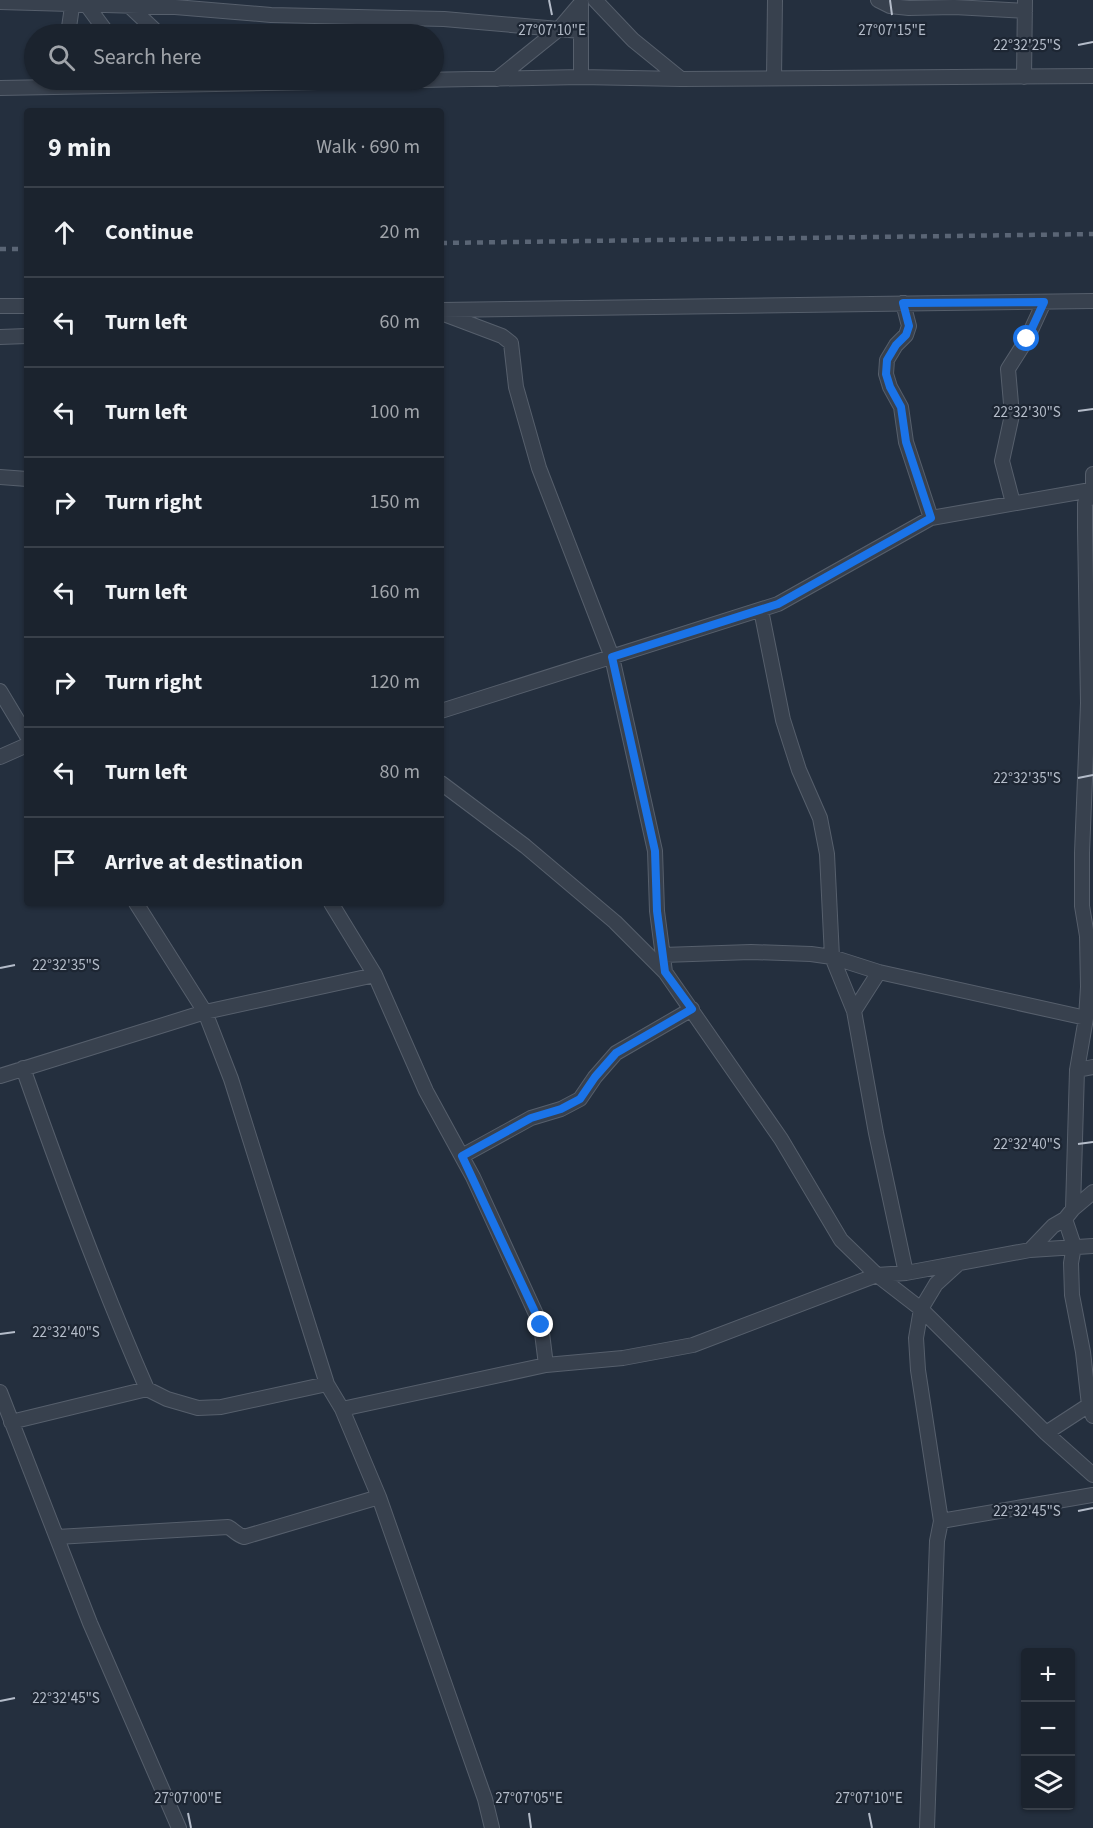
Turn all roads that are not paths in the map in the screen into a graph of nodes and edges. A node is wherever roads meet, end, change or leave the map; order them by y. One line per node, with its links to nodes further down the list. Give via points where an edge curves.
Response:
1 (775, 0): 16 (street)
2 (878, 0): 7 (street, via 909,8)
3 (585, 1): 11 (street); 12 (street); 18 (street)
4 (0, 2): 5 (street)
5 (79, 2): 6 (street); 8 (street); 9 (street)
6 (125, 3): 10 (street); 11 (street, via 271,15 444,19)
7 (1025, 5): 15 (street)
8 (71, 24)
9 (99, 24)
10 (148, 24)
11 (559, 29): 12 (street); 17 (street)
12 (581, 31): 14 (street)
13 (1093, 76): 15 (street)
14 (581, 77): 17 (street); 18 (street)
15 (1024, 77): 16 (street)
16 (774, 78): 18 (street)
17 (497, 79): 19 (street)
18 (681, 79)
19 (444, 80)
20 (24, 86): 21 (street)
21 (0, 88)
22 (1093, 301): 23 (street)
23 (1044, 302): 24 (street); 35 (street, via 1008,369 1012,415 1002,461)
24 (903, 303): 27 (street); 36 (street, via 909,326 887,360 886,374 901,407 906,442)
25 (0, 306): 26 (street)
26 (24, 306)
27 (444, 312)
28 (444, 313): 38 (street, via 511,343 516,387 539,468)
29 (24, 336): 30 (street)
30 (0, 337)
31 (1093, 474): 34 (street)
32 (0, 477): 33 (street)
33 (24, 479)
34 (1093, 492): 35 (street); 44 (street, via 1085,503)
35 (1012, 503): 36 (street)
36 (931, 518): 37 (street)
37 (761, 610): 38 (street); 50 (street, via 783,720 820,818 827,854)
38 (612, 657): 40 (street); 49 (street, via 655,851)
39 (0, 691): 41 (street)
40 (444, 710)
41 (24, 731)
42 (24, 746): 43 (street)
43 (0, 757)
44 (1090, 759): 48 (street, via 1082,853 1082,906)
45 (444, 785): 51 (street, via 606,914)
46 (138, 906): 55 (street)
47 (333, 906): 53 (street)
48 (1090, 939): 57 (street)
49 (663, 955): 50 (street, via 784,952); 51 (street)
50 (832, 957): 52 (street); 56 (street)
51 (665, 972): 54 (street)
52 (879, 972): 56 (street); 57 (street)
53 (375, 975): 55 (street); 62 (street, via 426,1091)
54 (692, 1009): 62 (street, via 616,1053 580,1099 531,1118); 70 (street, via 782,1139 841,1240)
55 (205, 1011): 59 (street); 73 (street, via 231,1078)
56 (854, 1011): 69 (street)
57 (1086, 1018): 60 (street)
58 (1093, 1067): 60 (street)
59 (23, 1068): 61 (street); 74 (street, via 115,1316)
60 (1077, 1070): 64 (street)
61 (0, 1076)
62 (462, 1156): 72 (street, via 541,1325)
63 (1093, 1192): 64 (street)
64 (1069, 1214): 65 (street); 67 (street)
65 (1074, 1246): 66 (street); 67 (street); 77 (street, via 1072,1295)
66 (1093, 1246)
67 (1030, 1250): 68 (street)
68 (960, 1263): 69 (street); 71 (street, via 936,1284)
69 (906, 1273): 70 (street)
70 (877, 1275): 71 (street); 72 (street, via 693,1345 623,1358)
71 (921, 1309): 79 (street); 83 (street, via 916,1338 918,1370)
72 (546, 1365): 76 (street)
73 (327, 1384): 74 (street, via 221,1407 198,1408); 76 (street)
74 (147, 1389): 78 (street)
75 (0, 1392): 78 (street)
76 (342, 1409): 82 (street)
77 (1091, 1410): 79 (street)
78 (11, 1422): 84 (street)
79 (1046, 1433): 80 (street)
80 (1093, 1475)
81 (1093, 1495): 83 (street)
82 (379, 1497): 84 (street, via 244,1537 228,1527); 86 (street)
83 (941, 1521): 87 (street, via 937,1541)
84 (57, 1537): 85 (street)
85 (179, 1828)
86 (492, 1828)
87 (927, 1828)

